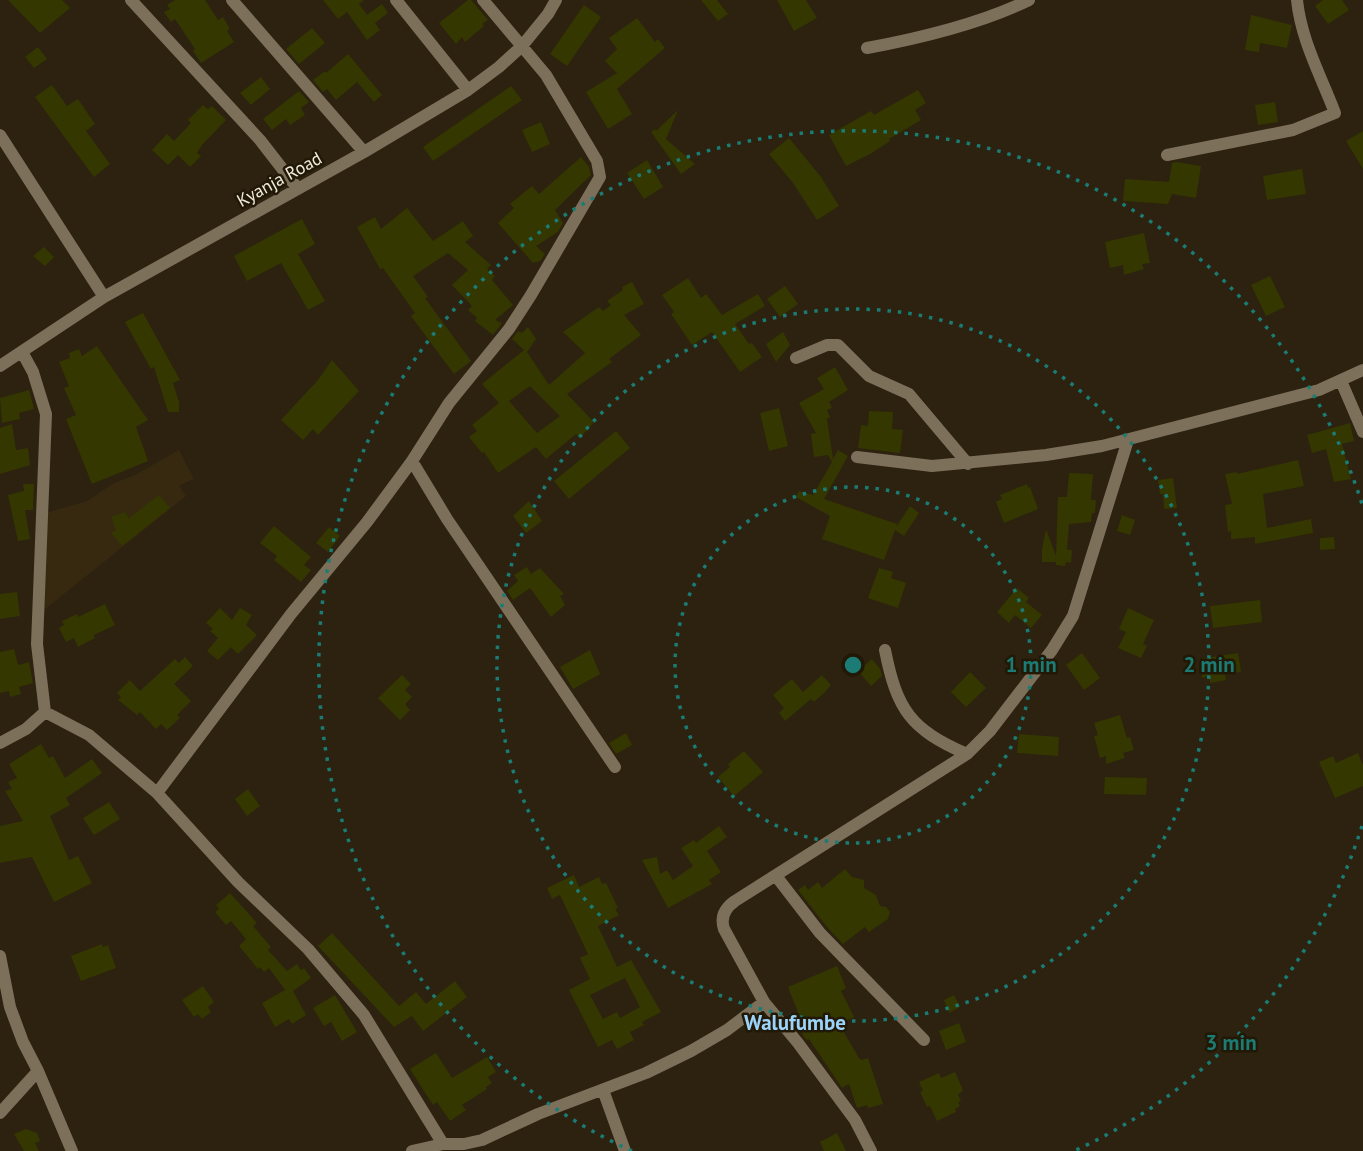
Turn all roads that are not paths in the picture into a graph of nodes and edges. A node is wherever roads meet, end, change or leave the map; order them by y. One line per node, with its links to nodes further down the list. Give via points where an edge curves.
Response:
1 (131, 0): 14 (street, via 234,110)
2 (232, 0): 12 (street)
3 (396, 0): 10 (street)
4 (483, 0): 8 (street)
5 (556, 0): 8 (street, Kyanja Road)
6 (1029, 0): 9 (street, via 960,25)
7 (1297, 0): 13 (street, via 1307,44 1335,113 1293,130)
8 (522, 46): 10 (street, Kyanja Road); 24 (street, via 546,75 597,161 600,177 509,329 449,403)
9 (867, 48)
10 (468, 89): 12 (street, Kyanja Road)
11 (0, 135): 15 (street)
12 (364, 152): 14 (street, Kyanja Road)
13 (1167, 155)
14 (298, 189): 15 (street, Kyanja Road)
15 (104, 297): 16 (street, Kyanja Road)
16 (22, 352): 18 (street, Kyanja Road); 27 (street, via 46,414 37,644)
17 (796, 358): 25 (street, via 838,345 869,376 909,394)
18 (0, 366)
19 (1363, 370): 20 (street)
20 (1341, 381): 21 (street); 22 (street)
21 (1363, 432)
22 (1129, 440): 25 (street); 29 (street, via 1073,617 990,731)
23 (857, 457): 25 (street, via 932,466)
24 (412, 461): 30 (street); 31 (street)
25 (968, 464)
26 (885, 650): 29 (street, via 895,693 909,716 923,732)
27 (45, 712): 28 (street, via 26,730); 31 (street, via 89,735)
28 (0, 743)
29 (967, 754): 32 (street)
30 (615, 767)
31 (157, 793): 39 (street, via 351,999)
32 (776, 876): 34 (street, via 729,904 722,918); 35 (street, via 820,933)
33 (0, 956): 36 (street, via 10,1007)
34 (764, 1002): 37 (street, via 691,1051); 43 (street, via 855,1120)
35 (924, 1040)
36 (38, 1071): 38 (street); 40 (street)
37 (603, 1090): 39 (street, via 481,1140); 42 (street)
38 (0, 1113)
39 (443, 1144): 41 (street)
40 (72, 1151)
41 (412, 1151)
42 (625, 1151)
43 (871, 1151)

